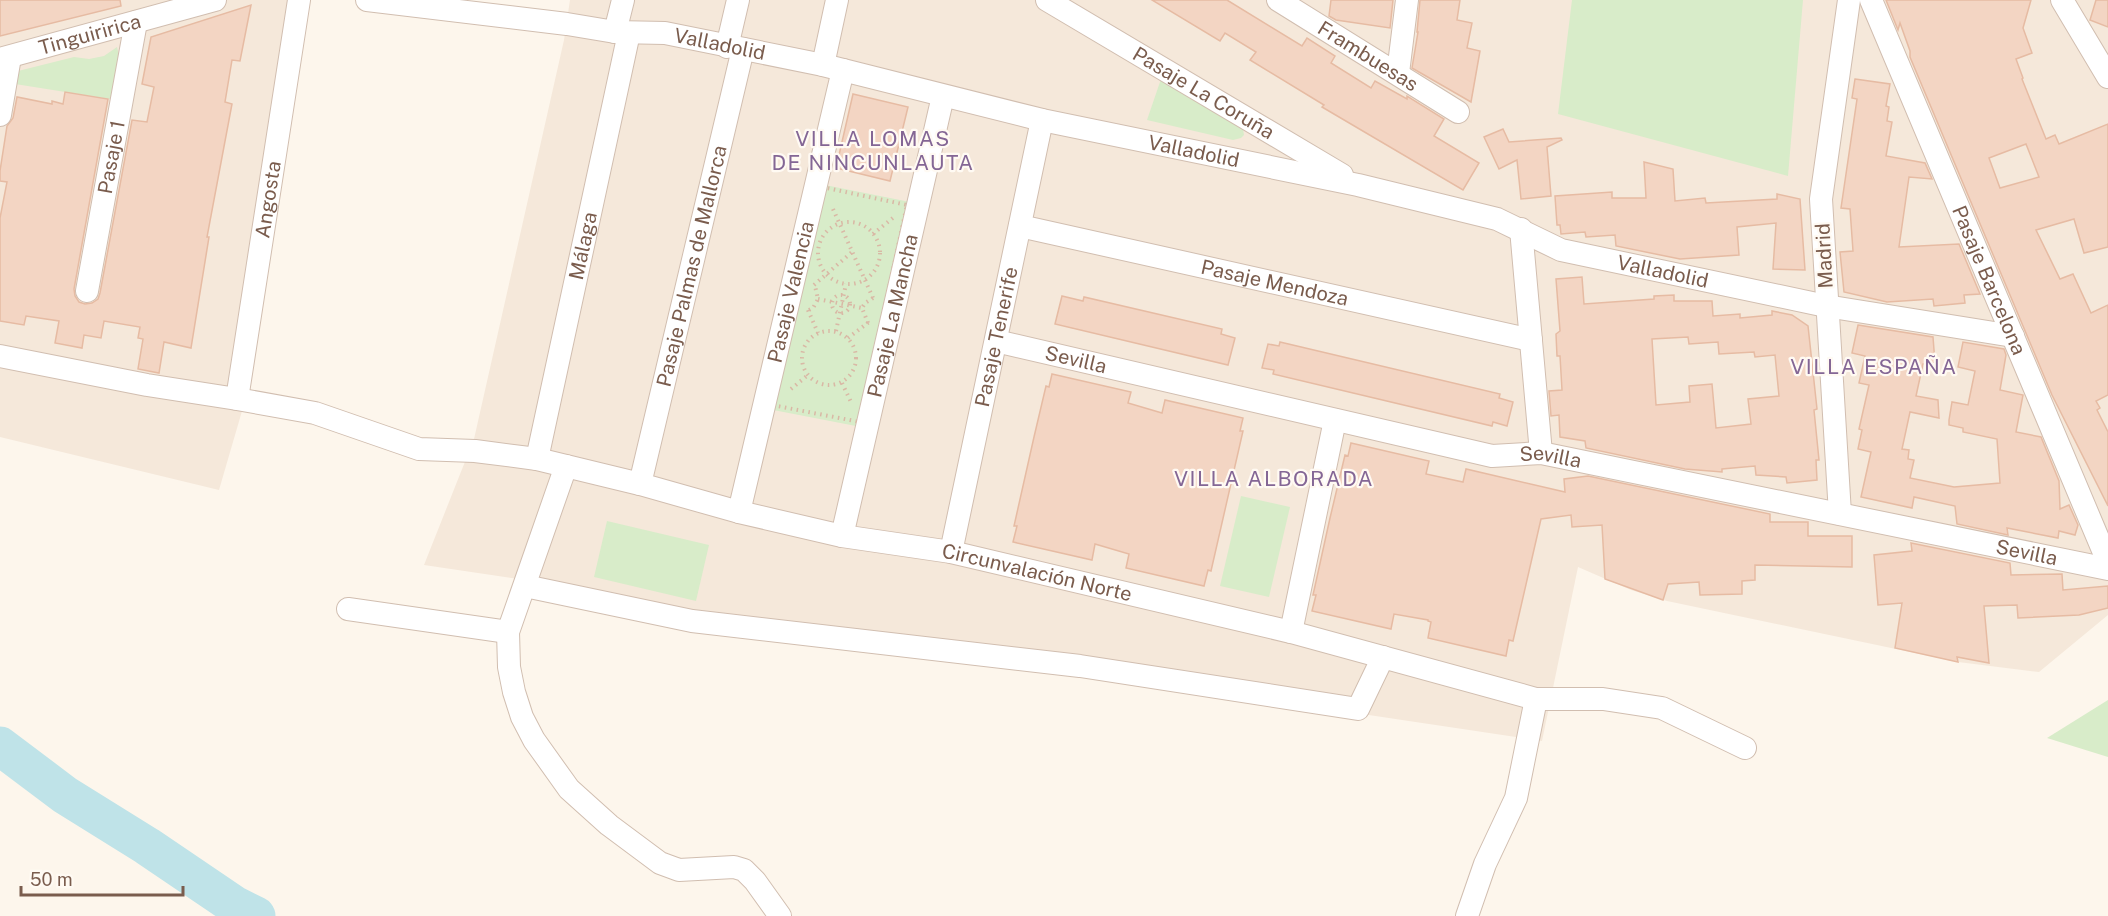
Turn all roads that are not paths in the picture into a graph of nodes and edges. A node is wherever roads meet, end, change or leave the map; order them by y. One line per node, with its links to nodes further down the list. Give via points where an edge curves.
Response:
1 (215, 0): 13 (street, Tinguiririca)
2 (299, 0): 33 (street, Angosta)
3 (367, 0): 14 (street, Valladolid)
4 (622, 0): 14 (street, Málaga)
5 (738, 0): 15 (street, Pasaje Palmas de Mallorca)
6 (837, 0): 17 (street, Pasaje Valencia)
7 (1047, 0): 24 (street, Pasaje La Coruña)
8 (1407, 0): 18 (street)
9 (1849, 0): 28 (street, Madrid, via 1821,199)
10 (1871, 0): 29 (street, Pasaje Barcelona)
11 (2062, 0): 19 (street)
12 (1285, 2): 18 (street, Frambuesas)
13 (136, 22): 16 (street, Tinguiririca); 27 (street, Pasaje 1)
14 (622, 32): 15 (street, Valladolid, via 664,33); 36 (street, Málaga)
15 (735, 48): 17 (street, Valladolid); 38 (street, Pasaje Palmas de Mallorca)
16 (5, 58): 22 (street)
17 (833, 68): 20 (street, Valladolid); 39 (street, Pasaje Valencia)
18 (1398, 73): 21 (street, Frambuesas)
19 (2108, 77)
20 (943, 96): 23 (street, Valladolid); 41 (street, Pasaje La Mancha)
21 (1458, 112)
22 (0, 115)
23 (1042, 120): 24 (street, Valladolid); 25 (street, Pasaje Tenerife)
24 (1358, 185): 26 (street, Valladolid, via 1497,219)
25 (1020, 226): 30 (street, Pasaje Mendoza); 31 (street, Pasaje Tenerife)
26 (1521, 229): 28 (street, Valladolid, via 1561,250); 30 (street)
27 (87, 291)
28 (1826, 306): 29 (street, Valladolid); 40 (street, Madrid)
29 (2013, 336): 43 (street, Pasaje Barcelona)
30 (1530, 340): 35 (street)
31 (996, 341): 34 (street, Sevilla); 42 (street, Pasaje Tenerife)
32 (0, 356): 33 (street, Circunvalación Norte)
33 (237, 399): 36 (street, Circunvalación Norte, via 315,413 419,449)
34 (1335, 420): 35 (street, Sevilla, via 1492,456); 48 (street)
35 (1541, 453): 40 (street, Sevilla)
36 (537, 459): 37 (street, Circunvalación Norte)
37 (566, 466): 38 (street, Circunvalación Norte); 45 (street)
38 (640, 484): 39 (street, Circunvalación Norte)
39 (739, 512): 41 (street, Circunvalación Norte)
40 (1840, 514): 44 (street, Sevilla)
41 (842, 536): 42 (street, Circunvalación Norte)
42 (951, 552): 48 (street, Circunvalación Norte)
43 (2108, 562)
44 (2108, 569)
45 (525, 586): 47 (street); 49 (street, via 692,621 1080,666 1358,709)
46 (348, 609): 47 (street)
47 (508, 632): 52 (street, via 509,667 522,717 569,789 660,863 678,870 744,870)
48 (1291, 633): 49 (street, Circunvalación Norte)
49 (1383, 657): 50 (street, Circunvalación Norte)
50 (1536, 699): 51 (street, Circunvalación Norte, via 1603,699 1662,708); 53 (street, via 1516,798 1485,864)
51 (1745, 748)
52 (780, 916)
53 (1467, 916)

